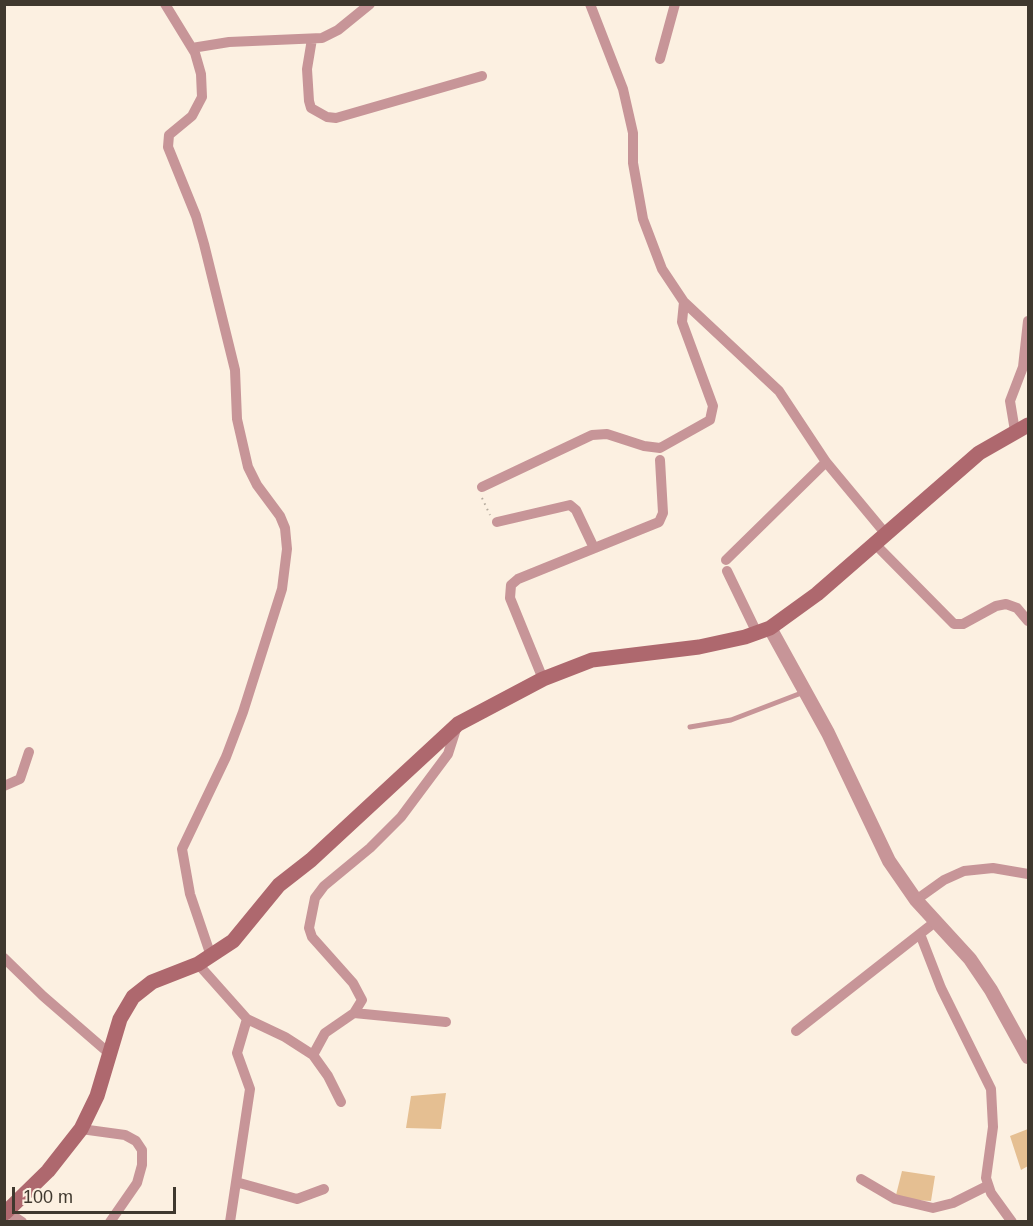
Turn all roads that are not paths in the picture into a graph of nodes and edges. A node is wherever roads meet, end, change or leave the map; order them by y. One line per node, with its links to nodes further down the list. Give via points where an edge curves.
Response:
1 (165, 4): 6 (street)
2 (370, 4): 5 (street, via 332,33)
3 (590, 4): 9 (street, via 631,119 636,188 651,243 662,269)
4 (675, 4): 7 (street)
5 (312, 39): 6 (street, via 229,42); 8 (street, via 307,69 310,108 327,117 336,118)
6 (192, 48): 31 (street, via 201,74 198,109 173,130 167,142 196,216 235,370 237,419 245,457 257,485 285,528 287,549 282,589 243,712 183,849)
7 (660, 59)
8 (482, 76)
9 (684, 302): 13 (street, via 779,391); 14 (street, via 682,322 713,406 710,420 660,448 607,434 592,435)
10 (1029, 321): 11 (street, via 1023,367 1010,401)
11 (1022, 428): 16 (main road, via 979,453)
12 (660, 460): 17 (street, via 663,513 659,522)
13 (826, 462): 16 (street); 19 (street, via 727,565)
14 (482, 487)
15 (497, 522): 17 (street, via 570,505)
16 (880, 538): 18 (street, via 954,624 959,626 1006,604 1017,608); 19 (main road, via 817,594)
17 (594, 548): 20 (street, via 511,585 510,598)
18 (1029, 621)
19 (764, 631): 20 (main road, via 699,647 602,657); 21 (street)
20 (543, 679): 22 (main road)
21 (804, 692): 23 (lane, via 731,720); 27 (street, via 889,861)
22 (458, 724): 31 (main road, via 279,885 233,941); 32 (street, via 448,754 401,817 324,886 310,909 312,938 361,996 360,1007)
23 (690, 727)
24 (29, 752): 25 (street, via 20,779)
25 (4, 786)
26 (1029, 874): 27 (street, via 993,868 964,871)
27 (916, 900): 28 (street)
28 (935, 922): 29 (street); 38 (street, via 970,958)
29 (920, 934): 35 (street); 43 (street, via 941,988 991,1089 993,1127)
30 (4, 958): 36 (street)
31 (204, 960): 33 (street); 36 (main road, via 152,982 133,997 120,1019)
32 (354, 1013): 34 (street); 37 (street, via 325,1033)
33 (247, 1019): 37 (street); 42 (street, via 237,1053 250,1089)
34 (446, 1022)
35 (796, 1031)
36 (111, 1055): 40 (main road)
37 (313, 1055): 39 (street)
38 (1029, 1057)
39 (341, 1102)
40 (81, 1129): 45 (main road, via 48,1171); 47 (street, via 125,1135 142,1150 137,1183)
41 (861, 1179): 43 (street, via 895,1199 933,1208)
42 (236, 1182): 44 (street, via 297,1199); 48 (street)
43 (987, 1186): 49 (street)
44 (324, 1189)
45 (6, 1213): 46 (street)
46 (22, 1221)
47 (110, 1221)
48 (230, 1221)
49 (1012, 1221)

